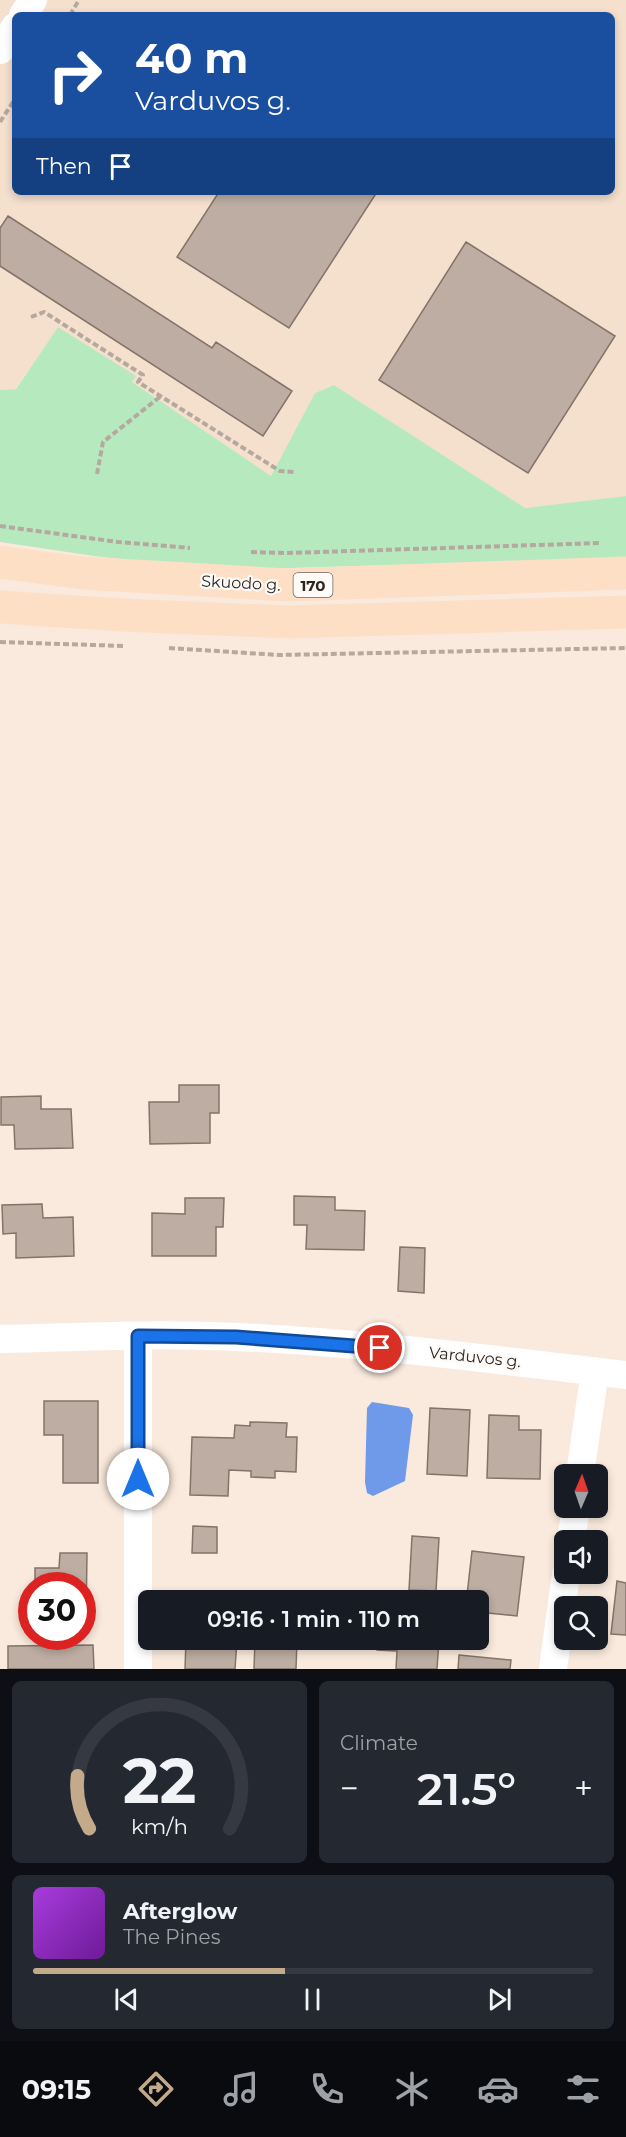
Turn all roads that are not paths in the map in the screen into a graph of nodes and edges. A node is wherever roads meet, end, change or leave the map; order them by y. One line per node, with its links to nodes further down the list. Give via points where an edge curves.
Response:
1 (12, 32): 2 (street)
2 (0, 50)
3 (0, 562): 4 (main road, Skuodo g. / 170, via 83,573 288,585)
4 (626, 573)
5 (0, 607): 6 (main road, 170, via 288,622)
6 (626, 612)
7 (138, 1336): 8 (street, Varduvos g.); 9 (street, Varduvos g., via 273,1339); 13 (street)
8 (0, 1339)
9 (595, 1371): 10 (street, Varduvos g.); 11 (street)
10 (626, 1375)
11 (581, 1464)
12 (565, 1584): 14 (street)
13 (138, 1669)
14 (553, 1669)

